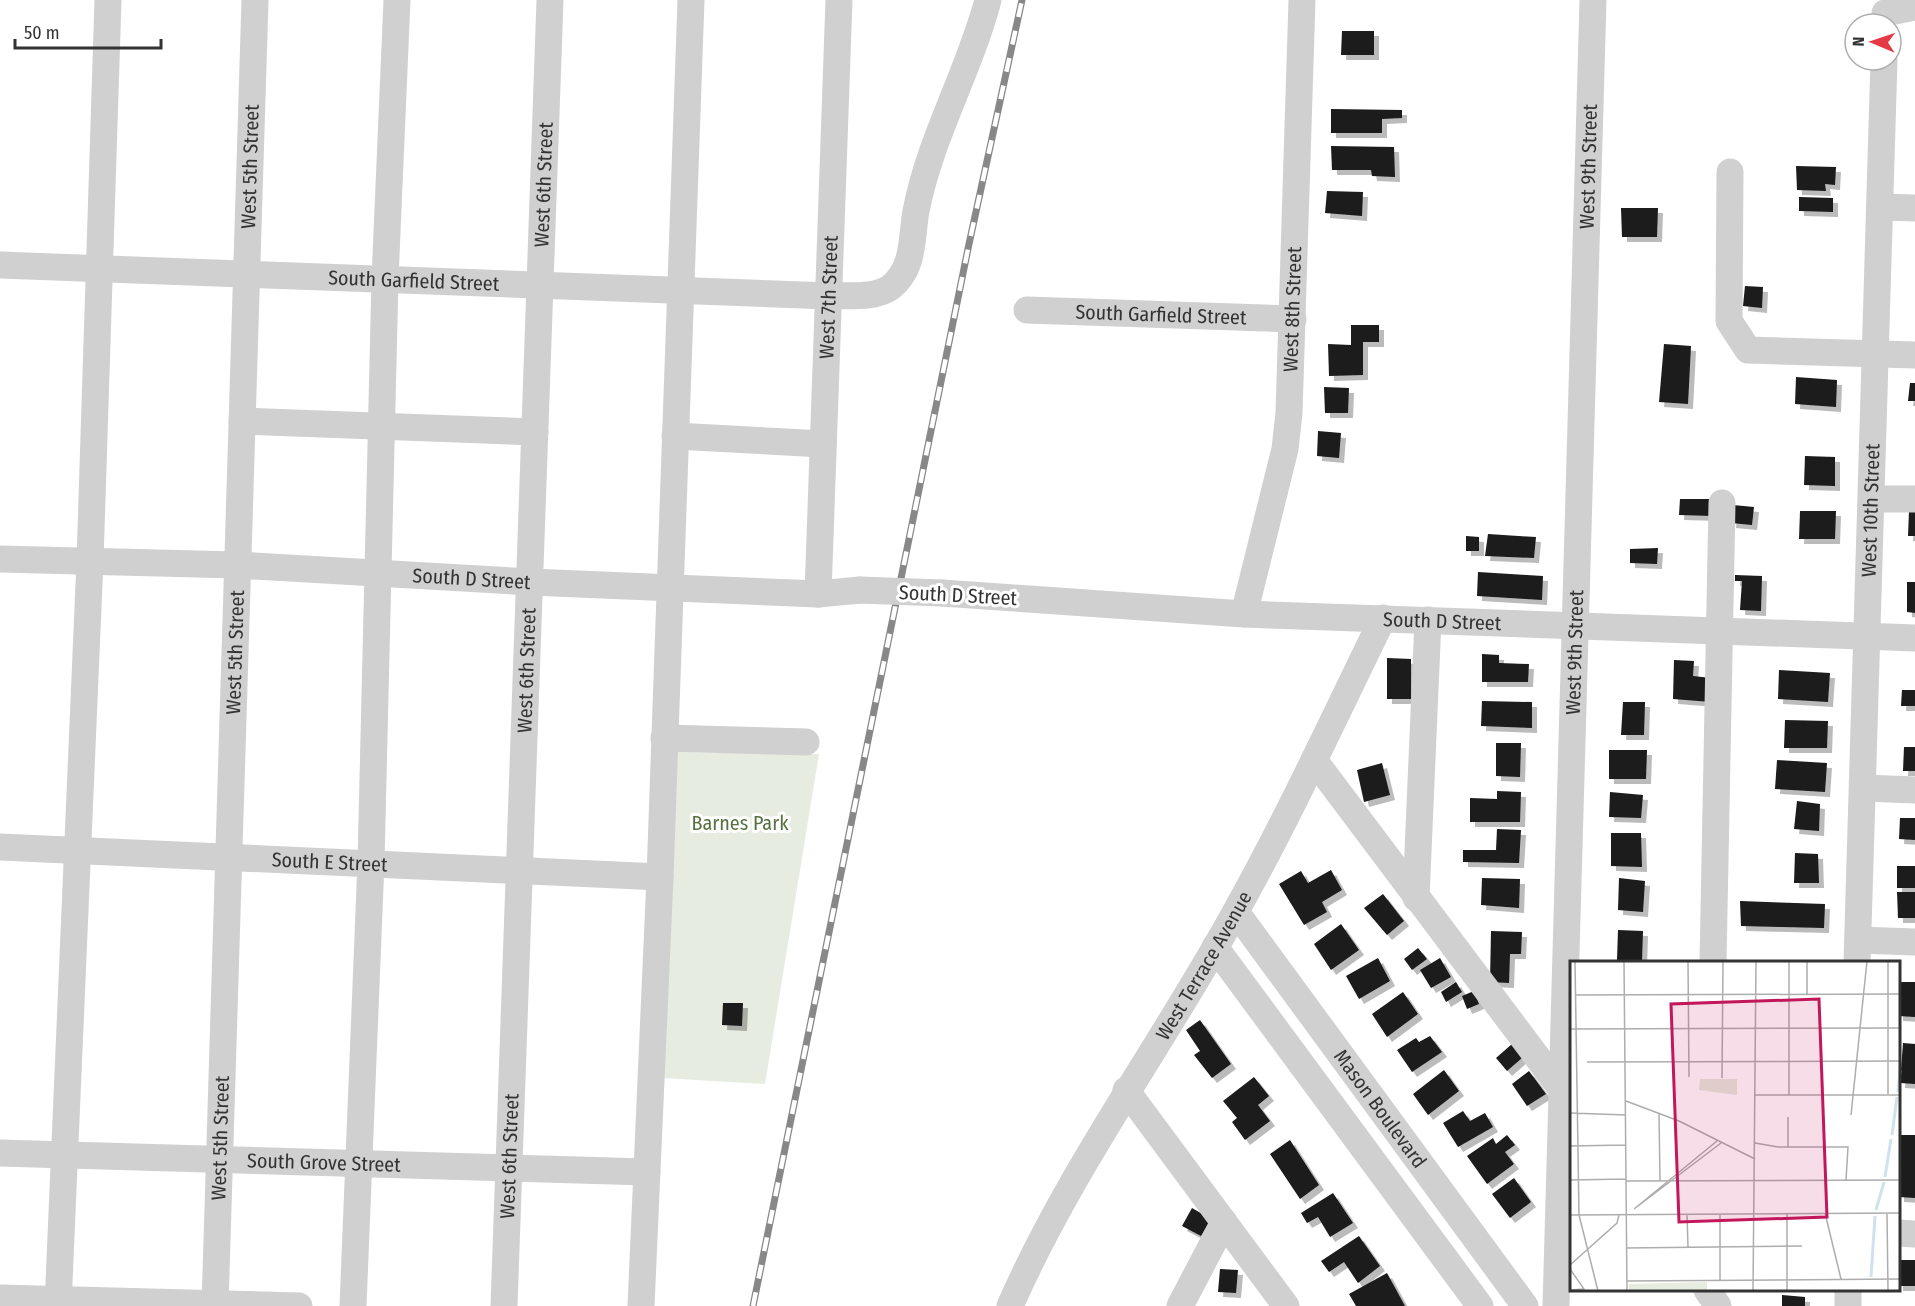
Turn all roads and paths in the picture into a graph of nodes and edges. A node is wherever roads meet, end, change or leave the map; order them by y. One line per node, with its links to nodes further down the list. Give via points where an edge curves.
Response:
1 (108, 0): 17 (street)
2 (255, 0): 18 (street, West 5th Street)
3 (397, 0): 19 (street)
4 (550, 0): 20 (street, West 6th Street)
5 (691, 0): 21 (street)
6 (839, 0): 22 (street, West 7th Street)
7 (987, 0): 22 (street, South Garfield Street, via 977,41 931,159 916,210 912,252 903,273 890,288 873,294)
8 (1302, 0): 24 (street, West 8th Street)
9 (1593, 0): 45 (street, West 9th Street)
10 (1915, 7): 11 (street)
11 (1885, 12)
12 (1884, 72): 14 (street, West 10th Street)
13 (1730, 172): 25 (street, via 1729,321 1748,350)
14 (1881, 207): 15 (street); 25 (street, West 10th Street)
15 (1915, 208)
16 (0, 265): 17 (street, South Garfield Street)
17 (98, 269): 18 (street, South Garfield Street); 36 (street)
18 (246, 274): 19 (street, South Garfield Street); 27 (street, West 5th Street)
19 (385, 279): 20 (street, South Garfield Street); 28 (street)
20 (540, 285): 21 (street, South Garfield Street); 29 (street, West 6th Street)
21 (681, 290): 22 (street, South Garfield Street); 30 (street)
22 (829, 296): 31 (street, West 7th Street)
23 (1027, 310): 24 (street, South Garfield Street)
24 (1293, 319): 42 (street, West 8th Street, via 1285,449)
25 (1877, 354): 26 (street); 32 (street, West 10th Street)
26 (1915, 355)
27 (242, 421): 28 (street); 37 (street, West 5th Street)
28 (382, 426): 29 (street); 38 (street)
29 (535, 432): 39 (street, West 6th Street)
30 (675, 436): 31 (street); 40 (street)
31 (823, 444): 41 (street, West 7th Street)
32 (1872, 499): 33 (street); 47 (street, West 10th Street)
33 (1915, 500)
34 (1722, 503): 46 (street)
35 (0, 559): 36 (street, South D Street)
36 (90, 561): 37 (street, South D Street); 55 (street)
37 (237, 565): 38 (street, South D Street); 56 (street, West 5th Street)
38 (379, 573): 39 (street, South D Street); 57 (street)
39 (530, 582): 40 (street, South D Street); 58 (street, West 6th Street)
40 (668, 588): 41 (street, South D Street); 49 (street)
41 (818, 594): 42 (street, South D Street, bridge, via 860,590 942,593)
42 (1244, 614): 43 (street, South D Street)
43 (1383, 618): 44 (street, South D Street); 51 (street, West Terrace Avenue)
44 (1428, 620): 45 (street, South D Street); 60 (street)
45 (1574, 627): 46 (street, South D Street); 67 (street, West 9th Street)
46 (1721, 632): 47 (street, South D Street); 65 (street)
47 (1868, 636): 48 (street, South D Street); 52 (street, West 10th Street)
48 (1915, 638)
49 (664, 738): 50 (street); 59 (street)
50 (806, 742)
51 (1314, 760): 60 (street); 61 (street, West Terrace Avenue)
52 (1863, 788): 53 (street); 64 (street, West 10th Street)
53 (1915, 790)
54 (0, 847): 55 (street, South E Street)
55 (78, 850): 56 (street, South E Street); 69 (street)
56 (228, 856): 57 (street, South E Street); 70 (street, West 5th Street)
57 (371, 862): 58 (street, South E Street); 71 (street)
58 (520, 868): 59 (street, South E Street); 72 (street, West 6th Street)
59 (660, 877): 73 (street)
60 (1416, 898): 67 (street)
61 (1236, 912): 63 (street, West Terrace Avenue); 89 (street, Mason Boulevard)
62 (1915, 942): 64 (street)
63 (1215, 947): 66 (street, West Terrace Avenue); 88 (street, Mason Boulevard)
64 (1858, 952)
65 (1713, 961)
66 (1126, 1090): 74 (street); 85 (street, West Terrace Avenue)
67 (1562, 1090): 90 (street, West 9th Street)
68 (0, 1153): 69 (street, South Grove Street)
69 (64, 1155): 70 (street, South Grove Street); 79 (street)
70 (219, 1160): 71 (street, South Grove Street); 80 (street, West 5th Street)
71 (358, 1164): 72 (street, South Grove Street); 82 (street)
72 (509, 1168): 73 (street, South Grove Street); 83 (street, West 6th Street)
73 (647, 1172): 84 (street)
74 (1224, 1222): 86 (street); 87 (street)
75 (1900, 1233): 76 (street)
76 (1915, 1234)
77 (1708, 1291): 91 (street)
78 (0, 1298): 79 (street)
79 (58, 1303): 80 (street)
80 (215, 1305): 81 (street)
81 (299, 1306)
82 (353, 1306)
83 (504, 1306)
84 (641, 1306)
85 (1010, 1306)
86 (1180, 1306)
87 (1286, 1306)
88 (1480, 1306)
89 (1525, 1306)
90 (1556, 1306)
91 (1718, 1306)

